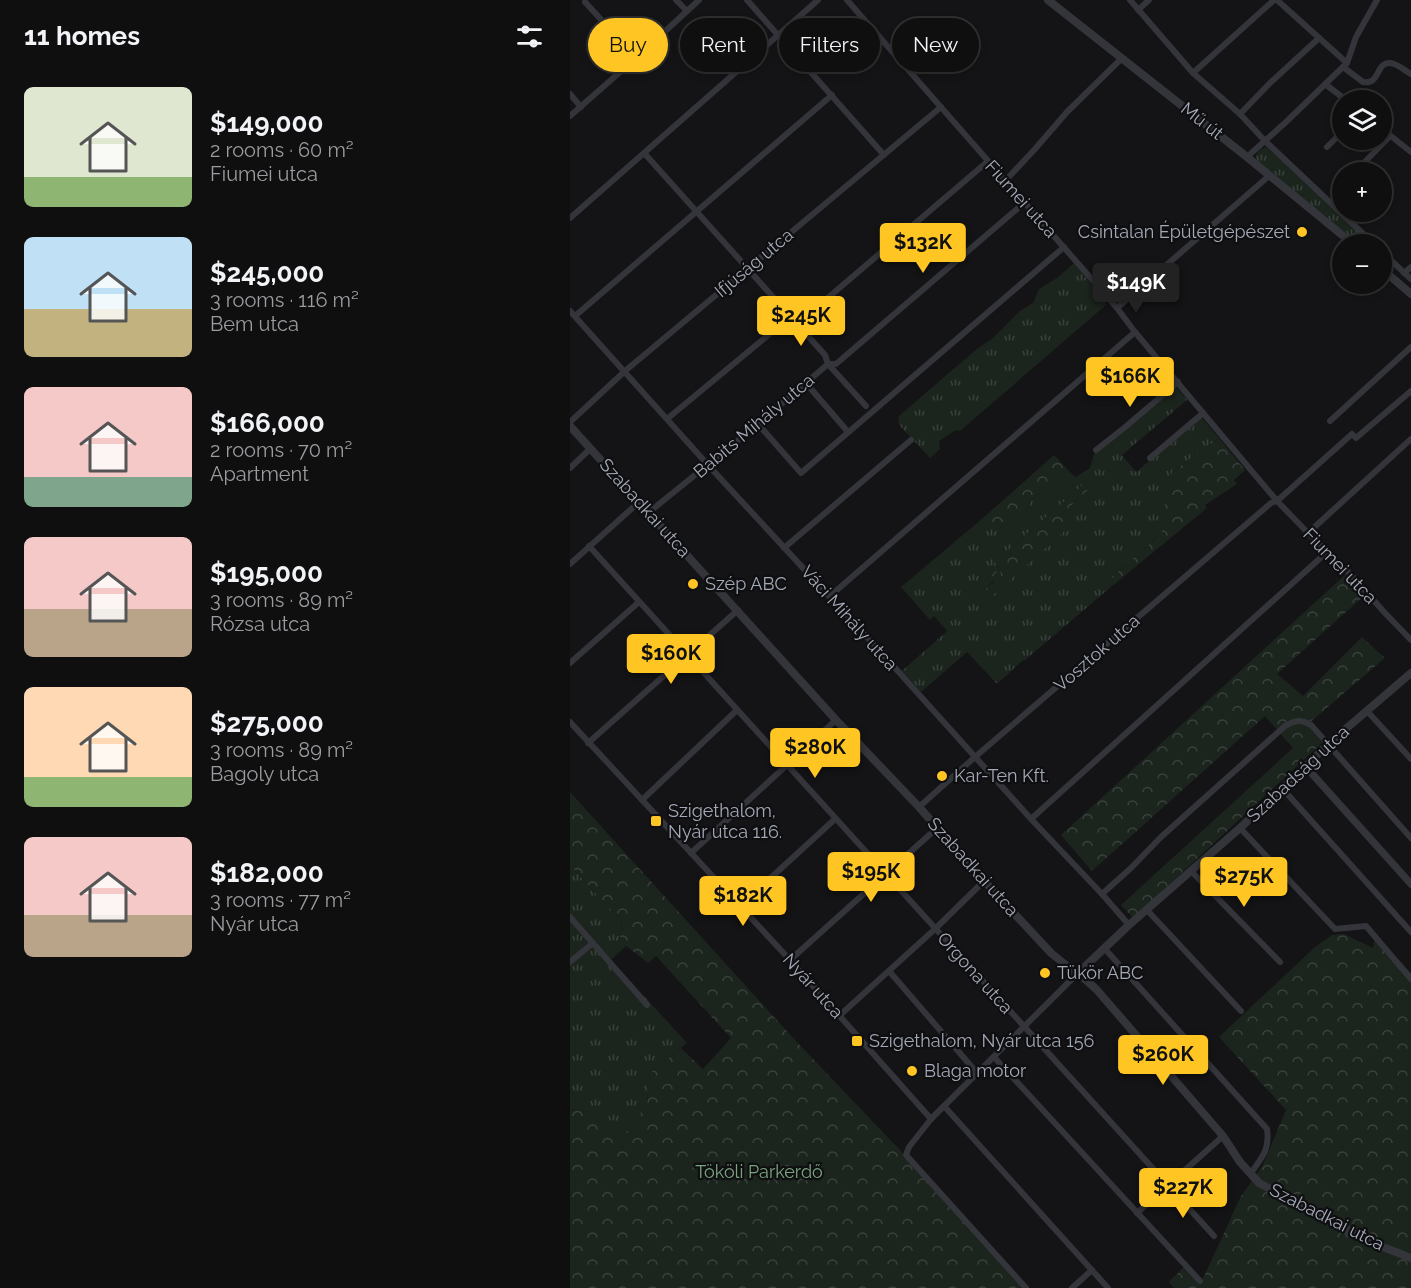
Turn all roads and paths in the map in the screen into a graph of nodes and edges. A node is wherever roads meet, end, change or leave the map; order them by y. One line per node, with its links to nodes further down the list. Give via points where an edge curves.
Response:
1 (676, 0): 13 (street)
2 (699, 0): 13 (street)
3 (747, 0): 16 (street)
4 (818, 0): 16 (street)
5 (847, 0): 28 (street, Fiumei utca)
6 (1048, 0): 18 (street, Mű út)
7 (1130, 0): 12 (street)
8 (1149, 0): 12 (street)
9 (1275, 0): 17 (street); 21 (street)
10 (1377, 0): 19 (street)
11 (585, 2): 14 (street)
12 (1138, 10): 21 (street)
13 (687, 11): 15 (street)
14 (600, 18)
15 (668, 29)
16 (778, 36): 26 (street); 37 (street)
17 (1319, 38): 19 (street); 29 (street)
18 (1122, 58): 39 (street, Mű út); 43 (street)
19 (1345, 65): 22 (street, via 1366,83 1374,80 1387,63); 23 (street)
20 (620, 72): 27 (street)
21 (1193, 73): 29 (street)
22 (1411, 74)
23 (1325, 84): 24 (street); 32 (street)
24 (1333, 90)
25 (570, 94): 27 (street)
26 (832, 95): 38 (street); 45 (street)
27 (581, 107): 30 (street)
28 (941, 107): 38 (street, Ifjúság utca); 40 (street, Fiumei utca)
29 (1240, 114): 32 (street)
30 (570, 116)
31 (1392, 138): 36 (street)
32 (1265, 141): 39 (street); 48 (street)
33 (1332, 143): 34 (street)
34 (1328, 147)
35 (1376, 150): 41 (street)
36 (1411, 152)
37 (645, 154): 45 (street); 46 (street)
38 (884, 155): 52 (street, Ifjúság utca)
39 (1247, 157): 42 (street, Mű út)
40 (987, 162): 43 (street, Fiumei utca); 60 (street, via 823,302)
41 (1365, 162)
42 (1270, 175): 47 (street, Mű út); 57 (street)
43 (1005, 181): 44 (street, Fiumei utca)
44 (1024, 203): 49 (street, Fiumei utca); 63 (street, Babits Mihály utca, via 836,364)
45 (696, 212): 52 (street); 59 (street)
46 (571, 216)
47 (1341, 234)
48 (1363, 234)
49 (1064, 247): 57 (street, Fiumei utca); 74 (street)
50 (1392, 262): 53 (street)
51 (1411, 267): 53 (street)
52 (747, 269): 60 (street); 64 (street, Ifjúság utca)
53 (1404, 273): 55 (street)
54 (1392, 278): 56 (street)
55 (1411, 279)
56 (1411, 294)
57 (1117, 308): 61 (street, Fiumei utca)
58 (570, 311): 59 (street, Váci Mihály utca)
59 (575, 316): 64 (street, Váci Mihály utca)
60 (793, 319): 63 (street); 70 (street, via 784,322)
61 (1135, 332): 66 (street, Fiumei utca); 90 (street)
62 (1411, 347): 71 (street)
63 (828, 364): 65 (street, Babits Mihály utca); 68 (street)
64 (625, 371): 70 (street, Váci Mihály utca); 72 (street, Ifjúság utca)
65 (806, 382): 73 (street, Babits Mihály utca); 74 (street)
66 (1178, 382): 69 (street, Fiumei utca); 78 (street)
67 (1411, 392): 82 (street, Vosztok utca, via 1356,438 1352,434)
68 (866, 406)
69 (1203, 412): 79 (street); 82 (street, Fiumei utca)
70 (668, 419): 80 (street, Váci Mihály utca)
71 (1330, 421)
72 (570, 424): 77 (street, Szabadkai utca)
73 (758, 424): 74 (street, via 801,473); 80 (street, Babits Mihály utca)
74 (848, 432)
75 (1411, 439): 85 (street)
76 (911, 440): 87 (street)
77 (590, 449): 81 (street); 83 (street, Szabadkai utca)
78 (1096, 450)
79 (1150, 458)
80 (708, 465): 84 (street, Babits Mihály utca); 87 (street, Váci Mihály utca)
81 (570, 468)
82 (1277, 501): 85 (street, Fiumei utca); 103 (street, Vosztok utca)
83 (639, 502): 84 (street, Szabadkai utca); 86 (street)
84 (648, 513): 92 (street, Szabadkai utca)
85 (1308, 533): 88 (street, Fiumei utca)
86 (589, 546): 89 (street); 91 (street, Orgona utca)
87 (784, 548): 90 (street, Váci Mihály utca)
88 (1327, 552): 93 (street, Fiumei utca); 111 (street)
89 (570, 564)
90 (830, 596): 103 (street, Váci Mihály utca)
91 (639, 603): 94 (street, Orgona utca); 95 (street)
92 (738, 610): 94 (street); 99 (street, Szabadkai utca)
93 (1411, 640)
94 (687, 654): 97 (street, Orgona utca); 101 (street)
95 (570, 663)
96 (1409, 678): 98 (street, Szabadság utca)
97 (736, 710): 105 (street, Orgona utca); 108 (street)
98 (1367, 711): 102 (street, Szabadság utca); 104 (street)
99 (836, 720): 105 (street); 109 (street, Szabadkai utca)
100 (570, 722): 101 (street, Nyár utca)
101 (588, 743): 108 (street, Nyár utca)
102 (1327, 745): 106 (street, Szabadság utca); 114 (street); 120 (street, via 1305,721 1285,726)
103 (975, 757): 109 (street, Vosztok utca); 111 (street, Váci Mihály utca)
104 (1411, 759)
105 (787, 765): 110 (street, Orgona utca); 115 (street)
106 (1305, 767): 107 (street, Szabadság utca); 119 (street)
107 (1282, 788): 113 (street, Szabadság utca); 126 (street)
108 (642, 801): 115 (street, Nyár utca)
109 (919, 807): 112 (street, Szabadkai utca)
110 (835, 819): 117 (street, Orgona utca); 121 (street)
111 (1031, 819): 120 (street, Váci Mihály utca)
112 (937, 828): 117 (street); 118 (street, Szabadkai utca)
113 (1240, 828): 116 (street, Szabadság utca); 134 (street, via 1335,929 1366,926)
114 (1411, 838)
115 (691, 853): 121 (street, Nyár utca)
116 (1191, 872): 122 (street, Szabadság utca); 131 (street)
117 (885, 874): 125 (street, Orgona utca); 129 (street)
118 (984, 881): 125 (street); 133 (street, Szabadkai utca, via 1051,953)
119 (1411, 884)
120 (1102, 894): 124 (street, Váci Mihály utca)
121 (740, 906): 129 (street, Nyár utca)
122 (1147, 910): 124 (street, Szabadság utca); 136 (street)
123 (570, 917): 127 (street)
124 (1129, 925): 128 (street, Szabadság utca)
125 (935, 929): 132 (street); 138 (street, Orgona utca)
126 (1411, 932)
127 (593, 943): 130 (street); 135 (street)
128 (1105, 949): 133 (street, Szabadság utca); 144 (street, via 1267,1129 1267,1150)
129 (790, 960): 137 (street, Nyár utca)
130 (570, 962)
131 (1280, 962)
132 (889, 971): 137 (street); 140 (street)
133 (1077, 974): 138 (street, Szabadság utca); 143 (street, Szabadkai utca, via 1097,990)
134 (1411, 979)
135 (647, 1005)
136 (1241, 1011)
137 (839, 1016): 142 (street, Nyár utca)
138 (1024, 1027): 139 (street, Szabadság utca); 145 (street, Orgona utca)
139 (994, 1057): 140 (street, Szabadság utca); 146 (street)
140 (977, 1073): 141 (street, Szabadság utca)
141 (944, 1106): 142 (street, Szabadság utca); 149 (street)
142 (931, 1119): 151 (street, Szabadság utca, via 906,1155)
143 (1223, 1136): 144 (street, Szabadkai utca); 145 (street)
144 (1251, 1173): 148 (street, Szabadkai utca, via 1259,1183 1368,1241)
145 (1169, 1186): 146 (street); 147 (street, Orgona utca)
146 (1137, 1213): 150 (street)
147 (1214, 1236)
148 (1411, 1258)
149 (1092, 1270): 152 (street); 153 (street)
150 (1200, 1281)
151 (1026, 1288)
152 (1072, 1288)
153 (1108, 1288)

